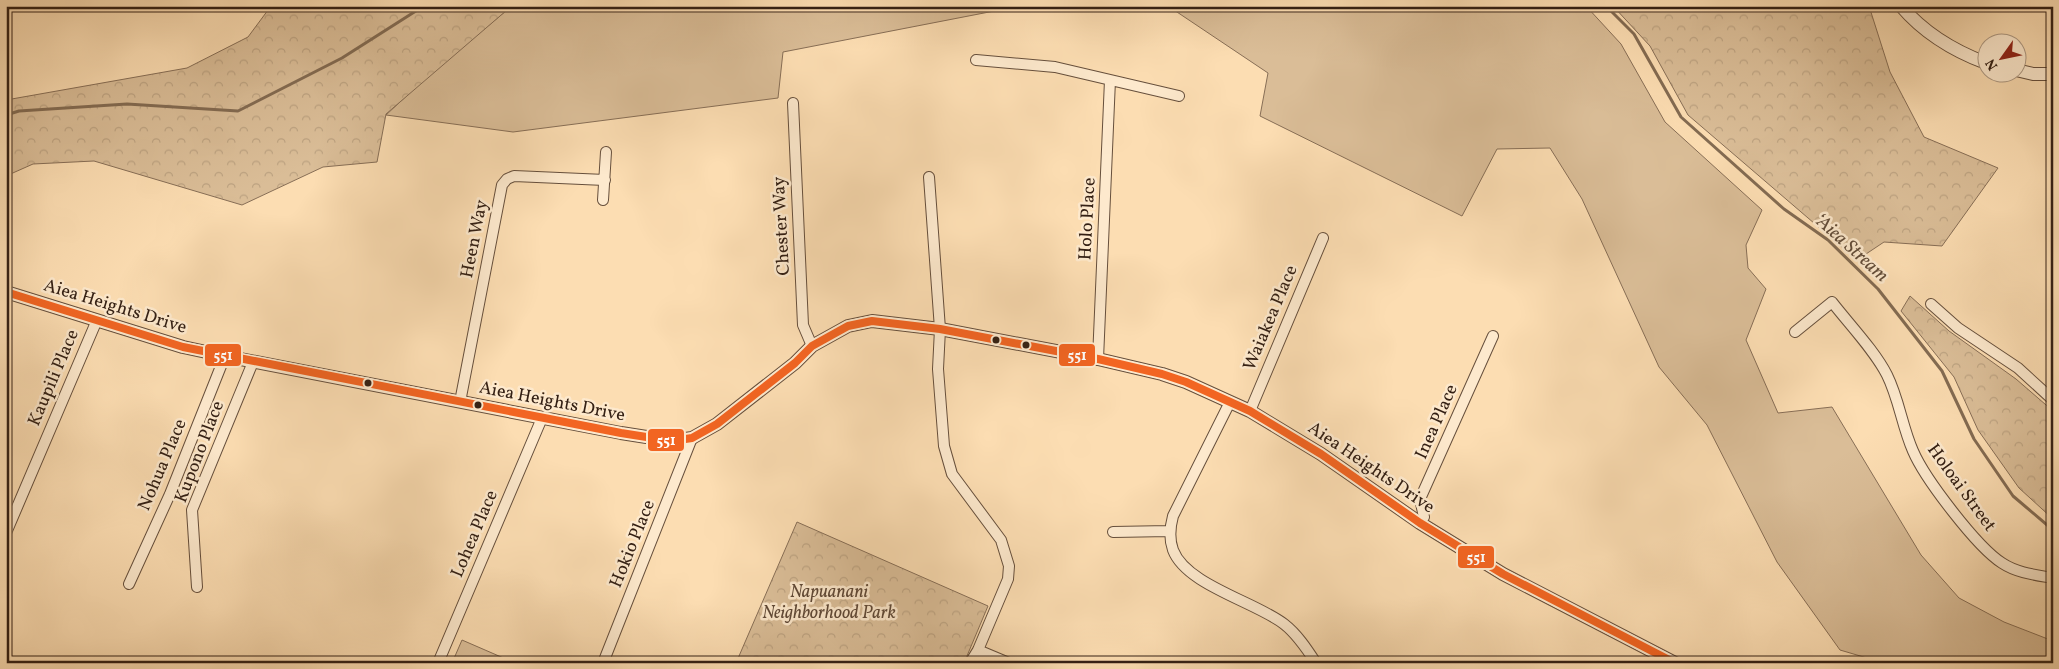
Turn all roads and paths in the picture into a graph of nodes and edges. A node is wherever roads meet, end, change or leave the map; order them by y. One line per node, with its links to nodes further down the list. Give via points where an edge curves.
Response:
1 (1901, 6): 2 (street, via 1946,44)
2 (1976, 58)
3 (976, 60): 6 (street, via 1055,67)
4 (2026, 72): 5 (street)
5 (2053, 74)
6 (1110, 80): 7 (street); 22 (street, Holo Place)
7 (1179, 96)
8 (793, 103): 20 (street, Chester Way, via 803,325)
9 (606, 152): 11 (street)
10 (929, 177): 17 (street)
11 (605, 180): 12 (street); 25 (street, Heen Way, via 514,176 502,185)
12 (603, 200)
13 (1323, 238): 27 (street, Waiakea Place)
14 (6, 292): 16 (street, Aiea Heights Drive)
15 (1931, 304): 24 (street, via 1958,328 2018,368)
16 (97, 320): 21 (street, Aiea Heights Drive); 32 (street, Kaupili Place)
17 (940, 329): 20 (street, Aiea Heights Drive, via 872,321 848,326); 22 (street, Aiea Heights Drive); 37 (street, via 941,418 952,474 1001,540 1009,566 1008,580)
18 (1795, 332): 34 (street, Holoai Street, via 1832,302 1886,373 1912,450 1959,519 2002,563 2021,572)
19 (1494, 336): 30 (street, Inea Place, via 1420,499 1424,517)
20 (812, 346): 29 (street, Aiea Heights Drive, via 717,424)
21 (225, 356): 23 (street, Aiea Heights Drive); 35 (street, Nohua Place, via 170,494)
22 (1098, 359): 26 (street, Aiea Heights Drive, via 1162,374)
23 (253, 362): 25 (street, Aiea Heights Drive); 36 (street, Kupono Place, via 192,510)
24 (2053, 400)
25 (460, 402): 28 (street, Aiea Heights Drive)
26 (1230, 402): 27 (street, Aiea Heights Drive); 31 (street, via 1172,516)
27 (1250, 411): 30 (street, Aiea Heights Drive, via 1321,454)
28 (542, 418): 29 (street, Aiea Heights Drive, via 644,438 672,441); 38 (street, Lohea Place)
29 (692, 438): 39 (street, Hokio Place)
30 (1420, 523): 43 (street, Aiea Heights Drive, via 1504,574)
31 (1170, 531): 33 (street); 42 (street, via 1173,551 1185,568 1206,583 1284,624)
32 (6, 532)
33 (1113, 532)
34 (2053, 578)
35 (129, 584)
36 (197, 587)
37 (978, 650): 40 (street); 41 (street)
38 (438, 663)
39 (603, 663)
40 (970, 663)
41 (1009, 663)
42 (1316, 663)
43 (1676, 663)

